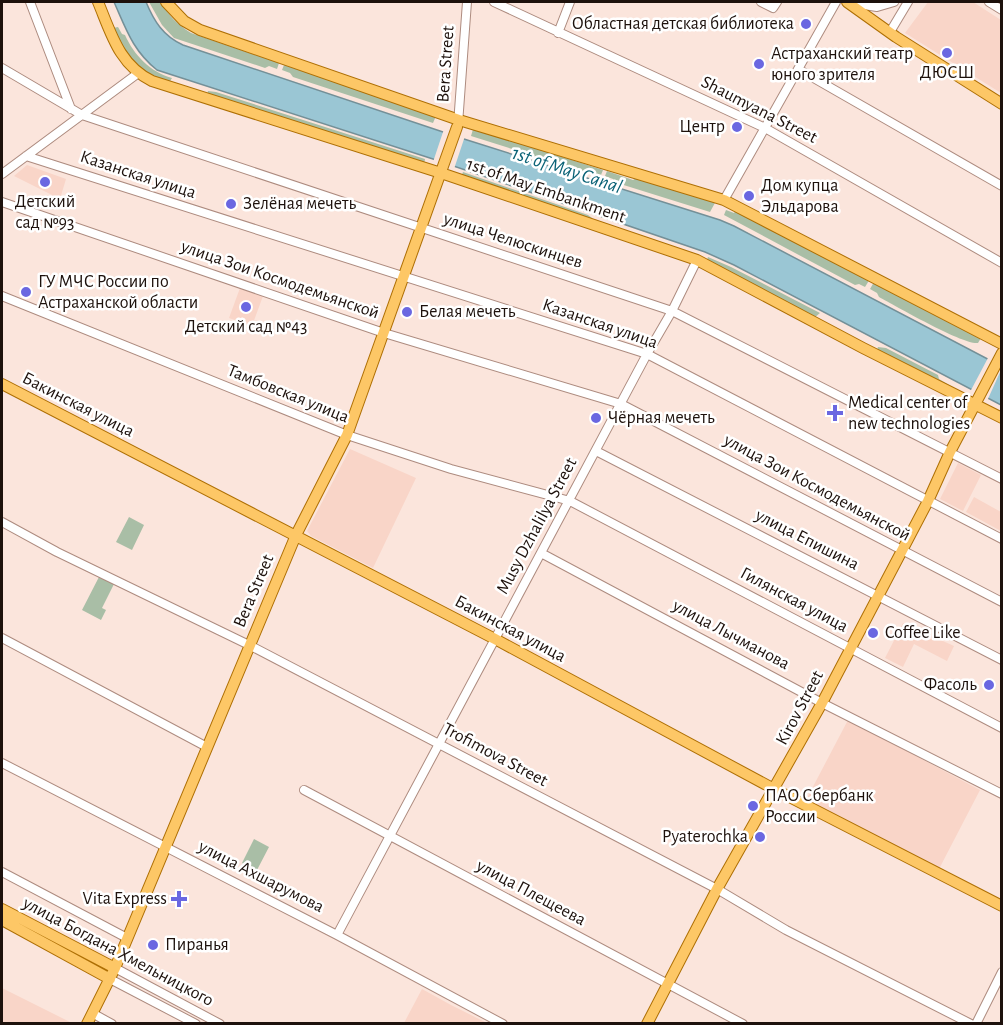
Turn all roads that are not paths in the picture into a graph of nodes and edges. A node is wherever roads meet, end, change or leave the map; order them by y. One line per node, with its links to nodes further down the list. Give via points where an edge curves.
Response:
1 (30, 2): 21 (street)
2 (98, 2): 19 (main road, via 115,43)
3 (166, 2): 23 (main road, via 184,21 200,30)
4 (467, 2): 23 (street, Bera Street)
5 (494, 2): 16 (street, Shaumyana Street)
6 (570, 2): 16 (street)
7 (761, 2): 13 (street)
8 (836, 2): 18 (street)
9 (847, 2): 10 (street, via 877,7); 15 (main road)
10 (894, 2)
11 (908, 2): 15 (street)
12 (989, 2): 14 (street)
13 (775, 5)
14 (1002, 10)
15 (890, 32): 20 (main road)
16 (558, 33): 24 (street, Shaumyana Street)
17 (2, 68): 21 (street, улица Челюскинцев)
18 (798, 69): 24 (street); 28 (street)
19 (137, 74): 22 (street); 26 (main road, 1st of May Embankment)
20 (1002, 104)
21 (71, 109): 22 (street, улица Челюскинцев)
22 (82, 115): 25 (street); 31 (street, улица Челюскинцев)
23 (458, 124): 26 (main road, Bera Street); 29 (main road)
24 (765, 128): 29 (street); 33 (street, Shaumyana Street)
25 (26, 156): 27 (street); 34 (street, Казанская улица)
26 (442, 171): 31 (main road, Bera Street); 32 (main road, 1st of May Embankment)
27 (2, 174)
28 (1002, 186)
29 (724, 200): 38 (main road)
30 (2, 202): 37 (street, улица Зои Космодемьянской)
31 (421, 228): 34 (main road, Bera Street); 36 (street, улица Челюскинцев)
32 (697, 260): 36 (street, Musy Dzhalilya Street); 42 (main road, 1st of May Embankment, via 853,343)
33 (1002, 263)
34 (404, 278): 37 (main road, Bera Street); 39 (street, Казанская улица)
35 (2, 296): 45 (street, Тамбовская улица)
36 (672, 311): 39 (street, Musy Dzhalilya Street); 47 (street, улица Челюскинцев)
37 (384, 333): 43 (street, улица Зои Космодемьянской); 45 (main road, Bera Street)
38 (1002, 344)
39 (646, 354): 43 (street, Musy Dzhalilya Street); 50 (street, Казанская улица)
40 (1000, 355): 42 (main road, Kirov Street)
41 (2, 384): 52 (main road, Бакинская улица)
42 (976, 402): 44 (main road, 1st of May Embankment); 47 (main road, Kirov Street)
43 (621, 404): 46 (street, Musy Dzhalilya Street); 54 (street, улица Зои Космодемьянской)
44 (1002, 418)
45 (347, 435): 49 (street, Тамбовская улица, via 451,469); 52 (main road, Bera Street)
46 (596, 451): 49 (street, Musy Dzhalilya Street); 56 (street, улица Епишина)
47 (950, 452): 48 (street, улица Челюскинцев); 50 (main road, Kirov Street)
48 (1002, 479)
49 (570, 501): 55 (street, Musy Dzhalilya Street); 61 (street, Гилянская улица)
50 (928, 501): 53 (street, Казанская улица); 54 (main road, Kirov Street)
51 (2, 522): 60 (street, Trofimova Street)
52 (296, 536): 59 (main road, Бакинская улица); 60 (main road, Bera Street)
53 (1002, 539)
54 (901, 550): 56 (main road, Kirov Street); 57 (street, улица Зои Космодемьянской)
55 (541, 553): 59 (street, Musy Dzhalilya Street); 63 (street, улица Лычманова)
56 (877, 595): 61 (main road, Kirov Street); 62 (street, улица Епишина)
57 (1002, 602)
58 (2, 638): 66 (street)
59 (495, 639): 65 (street, Musy Dzhalilya Street); 68 (main road, Бакинская улица)
60 (249, 645): 65 (street, Trofimova Street); 66 (main road, Bera Street)
61 (850, 648): 63 (main road, Kirov Street); 64 (street, Гилянская улица)
62 (1002, 660)
63 (822, 703): 68 (main road, Kirov Street); 70 (street, улица Лычманова)
64 (1002, 728)
65 (440, 744): 71 (street, Musy Dzhalilya Street); 74 (street, Trofimova Street)
66 (207, 747): 72 (main road, Bera Street)
67 (2, 763): 72 (street, улица Ахшарумова)
68 (774, 789): 74 (main road, Kirov Street); 75 (main road, Бакинская улица)
69 (304, 790): 71 (street, улица Плещеева)
70 (1002, 794)
71 (389, 837): 78 (street, Musy Dzhalilya Street); 82 (street, улица Плещеева)
72 (165, 847): 78 (street, улица Ахшарумова); 79 (main road, Bera Street)
73 (2, 872): 79 (street)
74 (717, 889): 82 (main road, Kirov Street); 91 (street, Trofimova Street, via 786,930)
75 (1002, 906)
76 (2, 909): 81 (main road, улица Богдана Хмельницкого)
77 (2, 920): 81 (main road, улица Богдана Хмельницкого)
78 (337, 935): 88 (street, улица Ахшарумова)
79 (127, 938): 81 (main road, Bera Street)
80 (1002, 972): 92 (street)
81 (112, 973): 83 (main road, Bera Street); 86 (street, улица Богдана Хмельницкого); 87 (street, улица Богдана Хмельницкого)
82 (668, 984): 89 (main road, Kirov Street); 90 (street, улица Плещеева)
83 (92, 1013): 84 (main road, Bera Street); 85 (street)
84 (87, 1023)
85 (112, 1023)
86 (196, 1023)
87 (220, 1023)
88 (503, 1023)
89 (647, 1023)
90 (743, 1023)
91 (970, 1023)
92 (976, 1023)

